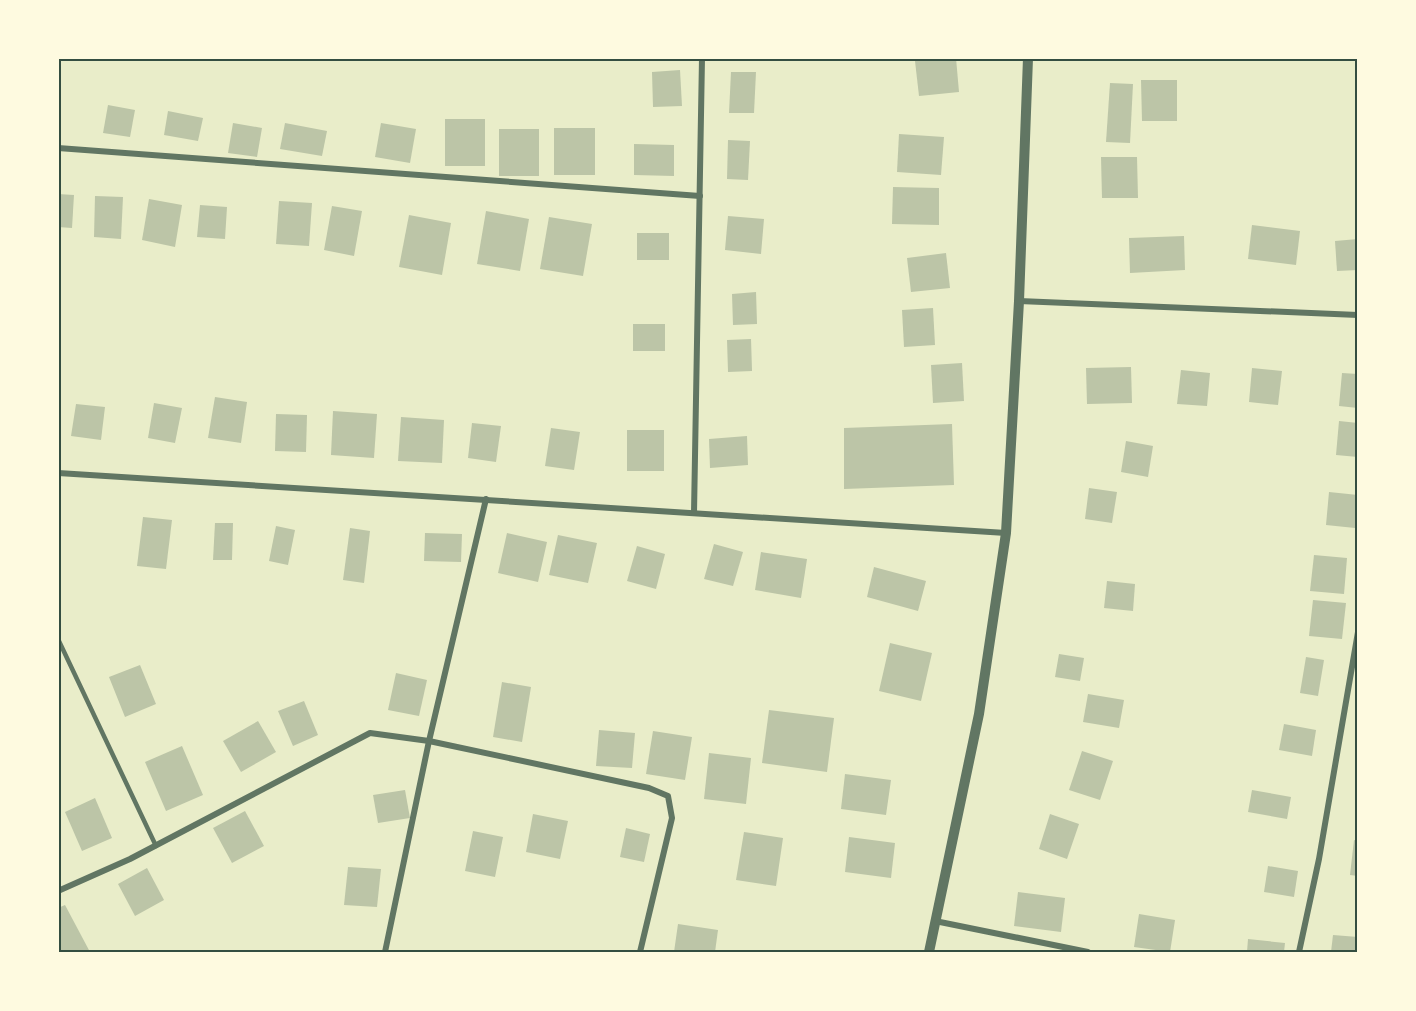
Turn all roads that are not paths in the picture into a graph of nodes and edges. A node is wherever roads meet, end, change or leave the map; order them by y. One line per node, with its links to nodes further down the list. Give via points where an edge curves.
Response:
1 (702, 58): 4 (street)
2 (1028, 58): 5 (street)
3 (58, 148): 4 (street)
4 (700, 196): 9 (street)
5 (1019, 301): 6 (street); 10 (street)
6 (1358, 315)
7 (58, 473): 8 (street)
8 (486, 499): 9 (street); 13 (street)
9 (694, 513): 10 (street)
10 (1005, 533): 16 (street, via 979,714)
11 (1358, 632): 21 (street)
12 (58, 639): 14 (lane)
13 (429, 741): 14 (street, via 370,733); 17 (street); 18 (street, via 649,788 668,796 672,818)
14 (156, 846): 15 (street)
15 (58, 891)
16 (935, 921): 19 (street); 20 (street)
17 (385, 952)
18 (640, 952)
19 (929, 952)
20 (1088, 952)
21 (1299, 952)

